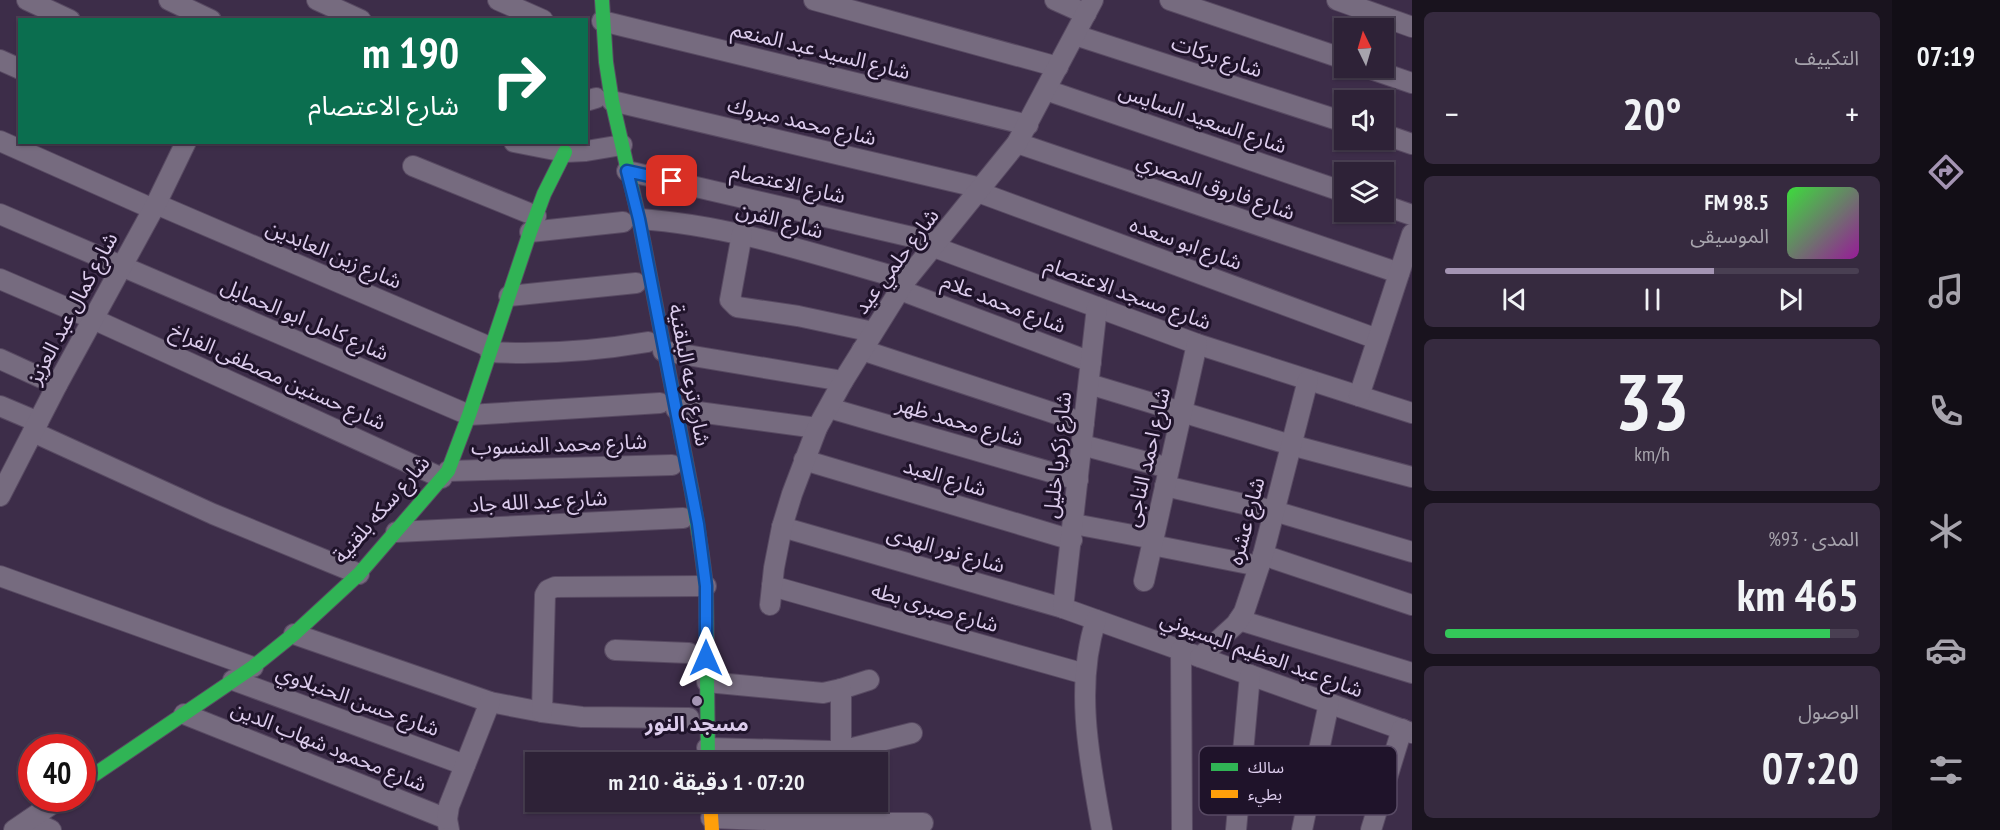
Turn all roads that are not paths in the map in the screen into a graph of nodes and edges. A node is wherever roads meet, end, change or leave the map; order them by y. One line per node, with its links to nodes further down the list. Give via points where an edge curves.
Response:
1 (27, 0): 11 (street)
2 (169, 0): 12 (street)
3 (317, 0): 13 (street)
4 (498, 0): 14 (street)
5 (602, 0): 15 (street, شارع ترعه البلقنية)
6 (814, 0): 20 (street)
7 (1055, 0): 10 (street)
8 (1170, 0): 18 (street)
9 (1337, 0): 16 (street)
10 (1089, 7): 17 (street, شارع حلمي عيد)
11 (66, 18)
12 (207, 18)
13 (357, 18)
14 (538, 18)
15 (602, 21): 25 (street, شارع ترعه البلقنية); 27 (street, شارع السيد عبد المنعم)
16 (1412, 27)
17 (1075, 35): 20 (street, شارع حلمي عيد); 26 (street, شارع بركات)
18 (1334, 56)
19 (0, 60): 21 (street)
20 (1058, 67): 24 (street, شارع حلمي عيد)
21 (18, 68)
22 (1394, 77): 23 (street)
23 (1412, 83)
24 (1046, 90): 27 (street, شارع حلمي عيد); 38 (street, شارع السعيد السايس)
25 (597, 99): 34 (street, شارع ترعه البلقنية); 39 (street, شارع محمد مبروك)
26 (1334, 119)
27 (1028, 124): 32 (street, شارع حلمي عيد)
28 (1394, 138): 33 (street)
29 (0, 141): 40 (street, شارع زين العابدين)
30 (185, 144): 40 (street, شارع كمال عبد العزيز)
31 (524, 144): 35 (street)
32 (1017, 144): 39 (street, شارع حلمي عيد); 50 (street, شارع فاروق المصري)
33 (1412, 144)
34 (611, 148): 35 (street); 37 (street, شارع ترعه البلقنية)
35 (565, 152): 45 (street, شارع سكه بلقنية)
36 (412, 166): 45 (street)
37 (627, 171): 44 (street, شارع ترعه البلقنية); 48 (street, شارع الاعتصام)
38 (1334, 189)
39 (980, 190): 48 (street, شارع حلمي عيد); 58 (street, شارع ابو سعده)
40 (155, 207): 49 (street, شارع كمال عبد العزيز); 61 (street, شارع زين العابدين)
41 (1394, 209): 43 (street)
42 (0, 214): 49 (street, شارع كامل ابو الحمايل)
43 (1412, 215)
44 (627, 221): 45 (street, شارع الفرن); 46 (street, شارع الفرن, via 674,221); 60 (street, شارع ترعه البلقنية)
45 (533, 224): 54 (street, شارع سكه بلقنية)
46 (742, 234): 53 (street, شارع الفرن); 57 (street, via 732,305)
47 (1412, 234): 50 (street)
48 (936, 245): 53 (street, شارع حلمي عيد); 55 (street, شارع مسجد الاعتصام)
49 (121, 267): 56 (street, شارع كمال عبد العزيز); 75 (street, شارع كامل ابو الحمايل)
50 (1399, 273): 58 (street)
51 (0, 279): 56 (street, شارع حسنين مصطفى الفراخ)
52 (636, 284): 54 (street)
53 (903, 285): 57 (street, شارع حلمي عيد); 64 (street, شارع محمد علام)
54 (509, 296): 61 (street, شارع سكه بلقنية)
55 (1097, 308): 59 (street, شارع مسجد الاعتصام); 64 (street, شارع زكريا خليل)
56 (93, 319): 68 (street, شارع كمال عبد العزيز); 83 (street, شارع حسنين مصطفى الفراخ)
57 (873, 332): 62 (street, شارع حلمي عيد)
58 (1377, 339): 69 (street)
59 (1197, 344): 65 (street, شارع مسجد الاعتصام); 73 (street, شارع احمد الناجى)
60 (652, 346): 61 (street, via 534,354); 66 (street); 70 (street, شارع ترعه البلقنية)
61 (491, 350): 75 (street, شارع سكه بلقنية)
62 (862, 350): 66 (street, شارع حلمي عيد); 76 (street)
63 (0, 359): 68 (street)
64 (1091, 362): 67 (street, شارع زكريا خليل)
65 (1308, 380): 69 (street, شارع مسجد الاعتصام); 80 (street, شارع عشره)
66 (843, 381): 72 (street, شارع حلمي عيد)
67 (1089, 384): 73 (street); 76 (street, شارع زكريا خليل)
68 (57, 385): 77 (street, شارع كمال عبد العزيز)
69 (1359, 396): 74 (street, شارع مسجد الاعتصام)
70 (664, 405): 75 (street); 78 (street); 100 (street, شارع ترعه البلقنية, via 698,524)
71 (0, 406): 77 (street)
72 (828, 408): 78 (street, شارع حلمي عيد); 86 (street, شارع محمد ظهر)
73 (1182, 412): 80 (street); 84 (street, شارع احمد الناجى)
74 (1412, 413)
75 (469, 415): 83 (street, شارع سكه بلقنية)
76 (1084, 423): 79 (street, شارع زكريا خليل)
77 (36, 427): 87 (street, شارع كمال عبد العزيز); 97 (street, via 213,514)
78 (817, 428): 81 (street, شارع حلمي عيد)
79 (1082, 445): 84 (street); 86 (street, شارع زكريا خليل)
80 (1292, 445): 85 (street); 88 (street, شارع عشره)
81 (804, 460): 90 (street, شارع حلمي عيد); 92 (street, شارع العبد)
82 (673, 470): 83 (street, شارع محمد المنسوب); 89 (street)
83 (445, 474): 91 (street, شارع سكه بلقنية)
84 (1167, 477): 88 (street); 93 (street, شارع احمد الناجى)
85 (1412, 477)
86 (1078, 480): 92 (street, شارع زكريا خليل)
87 (1, 493)
88 (1274, 512): 95 (street); 96 (street, شارع عشره)
89 (683, 518): 91 (street, شارع عبد الله جاد); 94 (street)
90 (782, 527): 101 (street, شارع حلمي عيد); 103 (street, شارع نور الهدى)
91 (396, 532): 97 (street, شارع سكه بلقنية)
92 (1073, 532): 93 (street, شارع العبد); 103 (street, شارع زكريا خليل)
93 (1153, 542): 96 (street, شارع العبد); 99 (street, شارع احمد الناجى)
94 (687, 546)
95 (1412, 552)
96 (1261, 561): 102 (street, شارع العبد); 105 (street, شارع عشره)
97 (359, 574): 106 (street, شارع سكه بلقنية)
98 (0, 576): 111 (street)
99 (1144, 581)
100 (694, 587): 117 (street, شارع ترعه البلقنية); 121 (street, via 548,590)
101 (771, 596): 113 (street, شارع صبرى بطه)
102 (1412, 605)
103 (1063, 608): 104 (street, شارع نور الهدى)
104 (1096, 620): 108 (street, شارع عبد العظيم البسيوني); 113 (street)
105 (1239, 620): 110 (street, شارع عشره); 112 (street)
106 (294, 634): 111 (street, شارع سكه بلقنية); 119 (street)
107 (615, 650): 109 (street)
108 (1181, 650): 110 (street, شارع عبد العظيم البسيوني); 145 (street)
109 (689, 653)
110 (1200, 657): 114 (street, شارع عبد العظيم البسيوني)
111 (253, 667): 115 (street, شارع سكه بلقنية)
112 (1412, 673)
113 (1085, 674): 144 (street, via 1089,740)
114 (1250, 675): 120 (street, شارع عبد العظيم البسيوني); 126 (street)
115 (233, 680): 122 (street, شارع سكه بلقنية); 132 (street, شارع حسن الحنبلاوي)
116 (869, 680): 118 (street)
117 (707, 682): 118 (street, via 807,693); 129 (street, شارع ترعه البلقنية)
118 (841, 690): 128 (street)
119 (490, 702): 121 (street); 132 (street)
120 (1329, 703): 124 (street, شارع عبد العظيم البسيوني); 127 (street)
121 (542, 712): 123 (street, via 582,717)
122 (183, 714): 133 (street, شارع سكه بلقنية); 141 (street, شارع محمود شهاب الدين)
123 (689, 718)
124 (1407, 731): 131 (street)
125 (912, 733): 128 (street)
126 (1244, 746)
127 (1320, 746)
128 (840, 750): 130 (street)
129 (707, 752)
130 (787, 752)
131 (1397, 758)
132 (465, 765): 141 (street, via 449,806)
133 (96, 773)
134 (40, 812): 142 (street)
135 (1237, 815): 146 (street)
136 (1305, 815): 147 (street)
137 (1376, 815): 148 (street)
138 (711, 816): 140 (street, via 850,824)
139 (0, 822): 142 (street)
140 (923, 823)
141 (448, 824)
142 (19, 826): 143 (street)
143 (51, 830)
144 (1102, 830)
145 (1182, 830)
146 (1236, 830)
147 (1302, 830)
148 (1371, 830)

